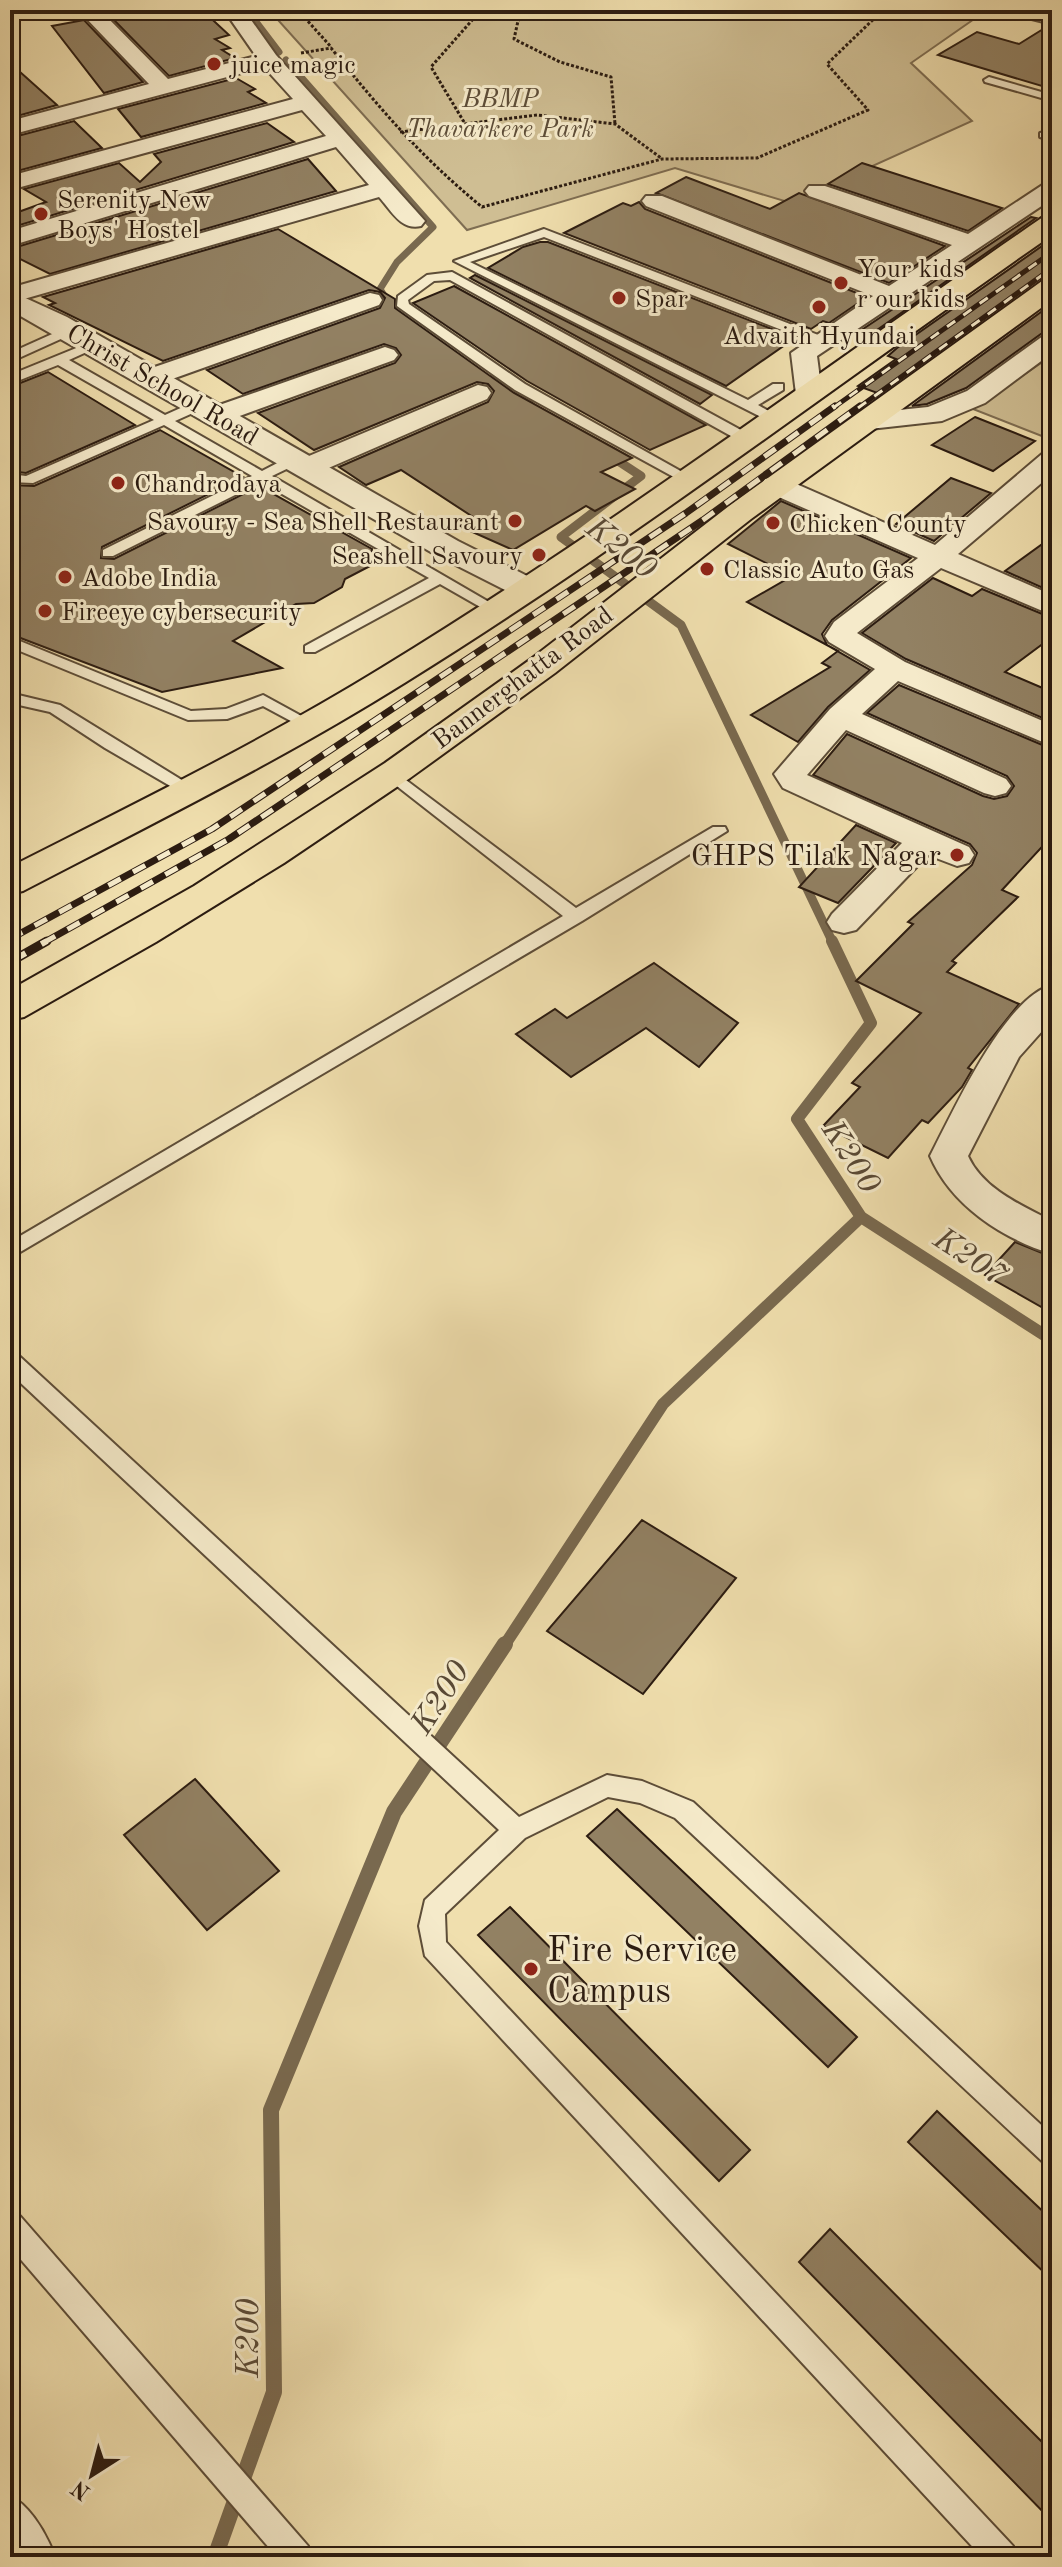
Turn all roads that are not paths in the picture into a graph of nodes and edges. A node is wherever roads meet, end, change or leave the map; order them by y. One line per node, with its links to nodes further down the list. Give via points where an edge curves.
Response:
1 (234, 10): 5 (street)
2 (91, 12): 7 (street)
3 (1015, 12): 4 (lane)
4 (1052, 21)
5 (269, 59): 7 (street); 9 (street)
6 (989, 80): 8 (lane)
7 (163, 87): 10 (street)
8 (1052, 98)
9 (307, 102): 11 (street); 12 (street)
10 (10, 128)
11 (340, 139): 13 (street); 19 (street)
12 (10, 183)
13 (383, 188): 17 (street); 23 (street)
14 (1052, 189): 20 (street)
15 (817, 191): 20 (street)
16 (654, 201): 22 (street)
17 (413, 221)
18 (1052, 223): 36 (main road)
19 (10, 239)
20 (970, 243): 22 (street)
21 (1052, 287): 40 (main road, Bannerghatta Road)
22 (891, 295): 26 (street)
23 (10, 298): 25 (street, Christ School Road)
24 (370, 300): 32 (street)
25 (70, 330): 28 (street, Christ School Road); 30 (lane)
26 (822, 341): 36 (street, via 804,353); 38 (lane, via 544,233 460,261)
27 (1052, 341): 40 (street, via 976,397 933,415)
28 (96, 345): 31 (lane); 32 (street, Christ School Road)
29 (385, 355): 37 (street)
30 (10, 358)
31 (59, 360): 33 (lane); 39 (lane)
32 (152, 377): 37 (street, Christ School Road)
33 (10, 380)
34 (778, 387): 38 (lane)
35 (478, 393): 43 (street)
36 (809, 394): 38 (main road)
37 (208, 410): 39 (lane); 43 (street, Christ School Road)
38 (761, 412): 41 (main road)
39 (162, 419): 44 (lane); 45 (lane, via 28,480)
40 (870, 421): 47 (main road, Bannerghatta Road)
41 (745, 438): 46 (main road); 46 (lane, via 452,276 431,278 402,299 403,306 520,387)
42 (1052, 460): 49 (street)
43 (300, 463): 44 (lane); 51 (street, Christ School Road)
44 (262, 476): 48 (lane); 50 (lane)
45 (10, 478)
46 (686, 478): 51 (main road)
47 (775, 485): 49 (street); 61 (main road, Bannerghatta Road, via 521,683)
48 (108, 553)
49 (938, 557): 52 (street); 56 (street, via 841,630 840,636)
50 (440, 578): 53 (lane); 55 (lane)
51 (526, 588): 53 (main road)
52 (1052, 606)
53 (494, 609): 59 (main road)
54 (10, 642): 59 (lane, via 188,715 225,715 263,700)
55 (310, 649)
56 (894, 668): 58 (street); 60 (street)
57 (10, 698): 63 (lane, via 55,708)
58 (841, 716): 62 (street); 65 (street, via 790,774 794,781)
59 (308, 724): 63 (main road)
60 (1052, 736)
61 (390, 773): 68 (lane); 71 (main road, Bannerghatta Road, via 251,867)
62 (995, 786)
63 (190, 790): 67 (main road)
64 (719, 831): 68 (lane)
65 (923, 840): 66 (street); 69 (street)
66 (957, 855)
67 (10, 882)
68 (576, 917): 73 (lane)
69 (844, 922)
70 (1052, 997): 72 (street, via 1004,1050 949,1156 954,1174 971,1192)
71 (10, 1007)
72 (1052, 1239)
73 (10, 1251)
74 (10, 1360): 75 (lane)
75 (516, 1830): 76 (lane, via 607,1786 642,1792 684,1810); 81 (lane, via 434,1908 434,1947)
76 (1052, 2153)
77 (10, 2226): 80 (lane)
78 (10, 2511): 79 (lane)
79 (36, 2547)
80 (297, 2557)
81 (1002, 2557)

